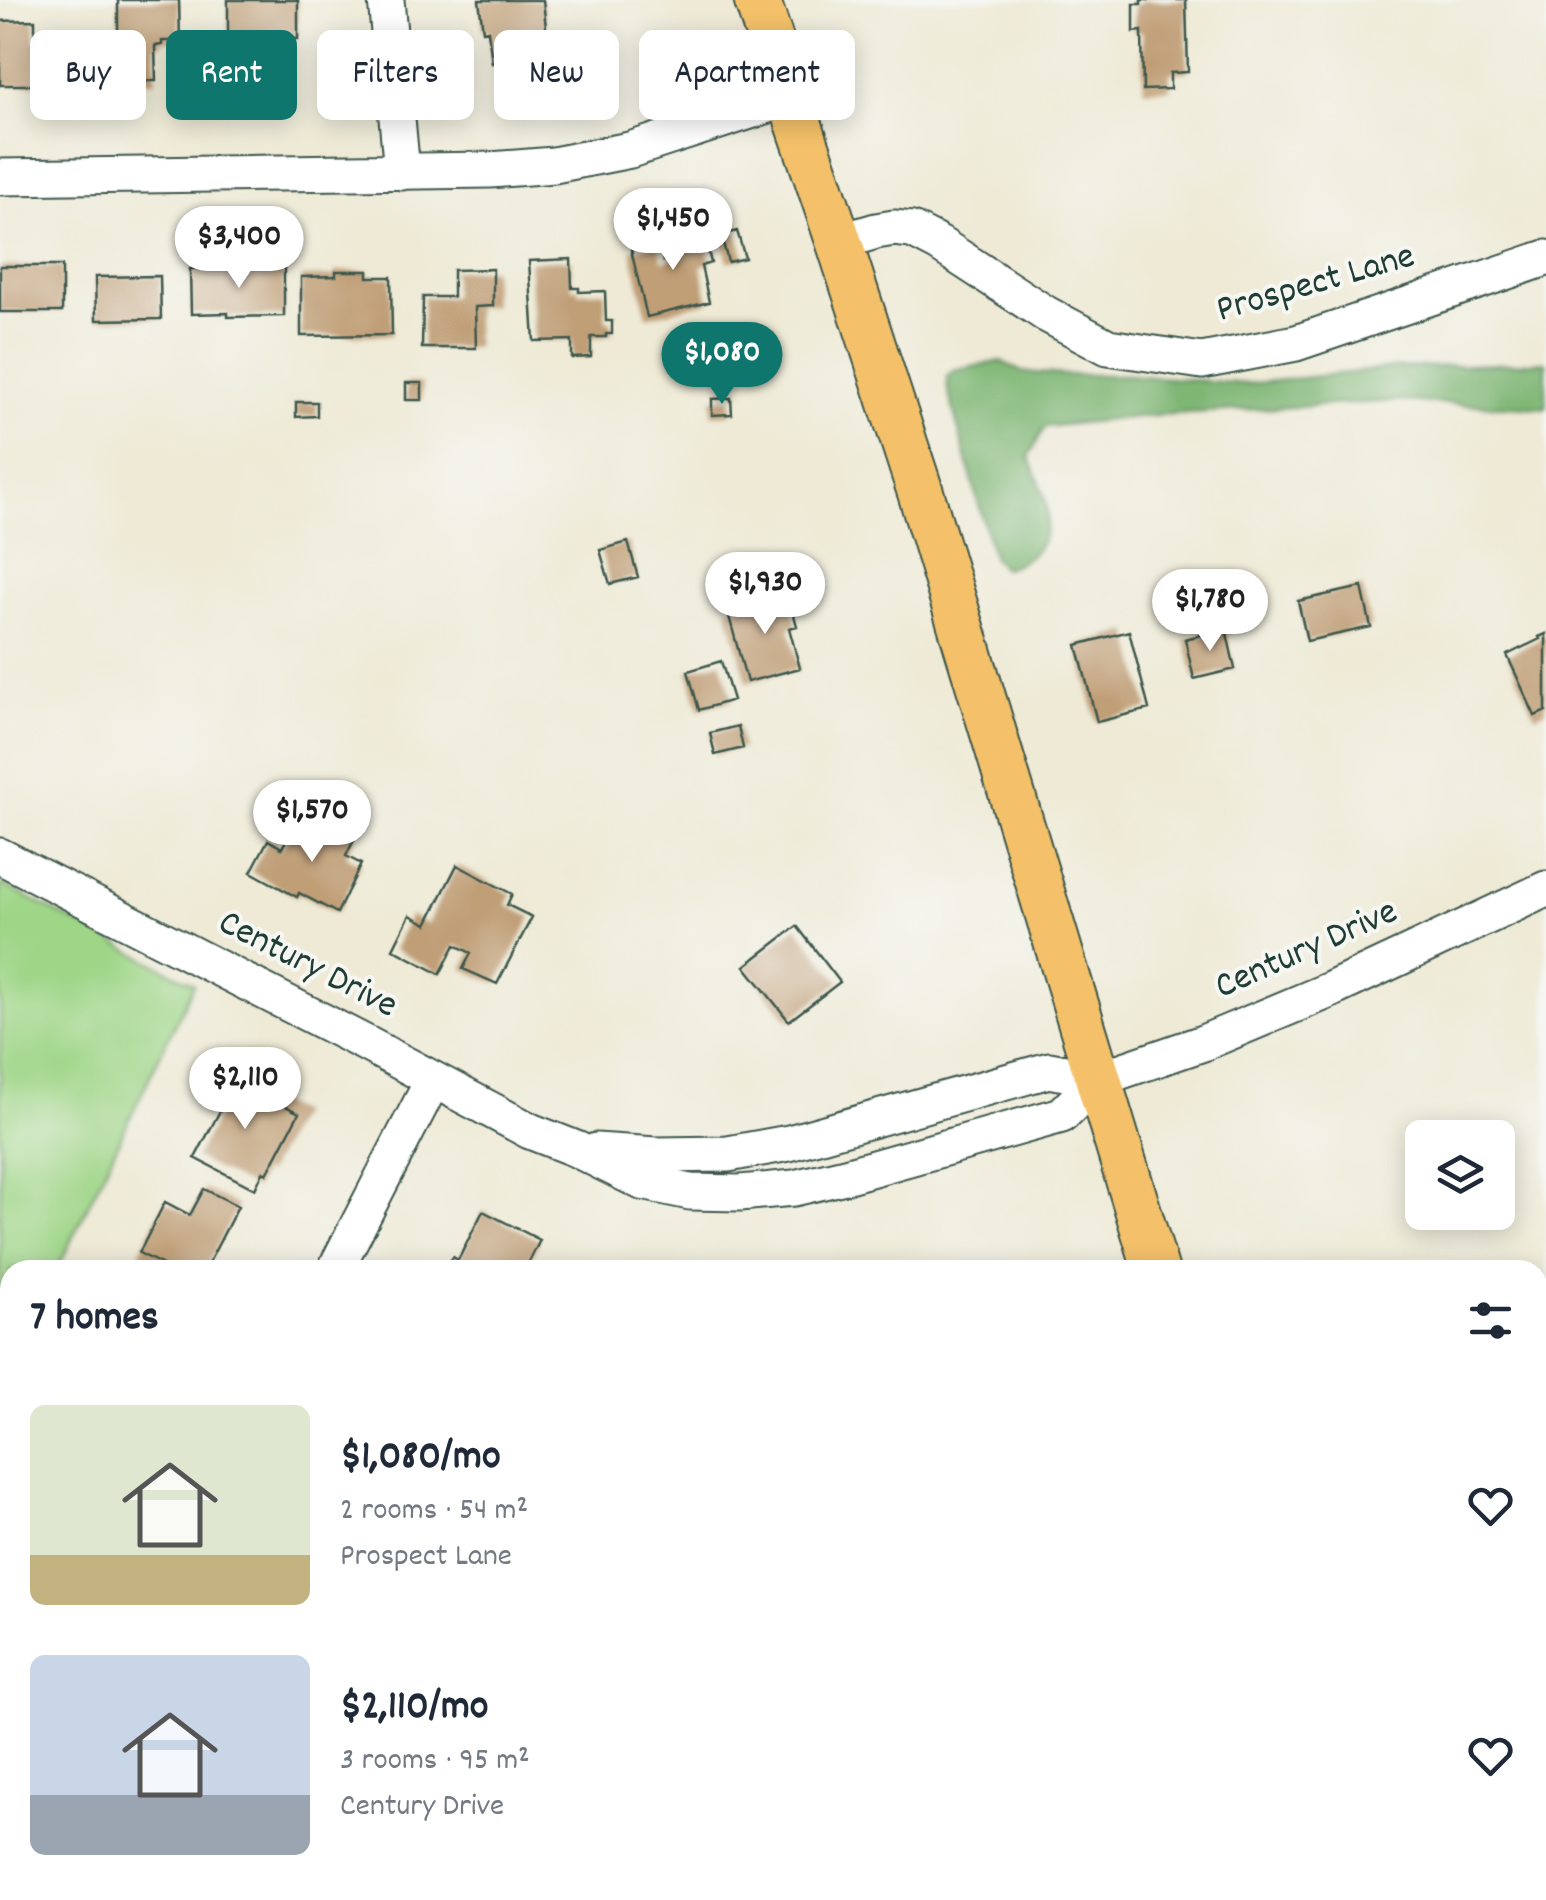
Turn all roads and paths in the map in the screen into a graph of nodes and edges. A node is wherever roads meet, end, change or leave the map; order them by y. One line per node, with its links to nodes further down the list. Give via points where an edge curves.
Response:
1 (386, 0): 6 (street)
2 (756, 0): 3 (main road)
3 (766, 30)
4 (722, 120): 6 (street, via 595,158 527,168)
5 (798, 120): 8 (main road)
6 (402, 172): 7 (street)
7 (0, 176)
8 (840, 242): 9 (street, Prospect Lane, via 912,230 1108,346 1202,361 1296,343); 12 (main road)
9 (1546, 258)
10 (0, 856): 13 (street, Century Drive)
11 (1546, 889): 12 (street, Century Drive, via 1312,997)
12 (1098, 1079): 14 (street, Century Drive, via 1048,1070 728,1154); 14 (street, Century Drive, via 1062,1115 794,1188 690,1192 642,1182); 16 (main road)
13 (432, 1080): 14 (street, Century Drive); 15 (street)
14 (576, 1149)
15 (339, 1260)
16 (1153, 1260)

